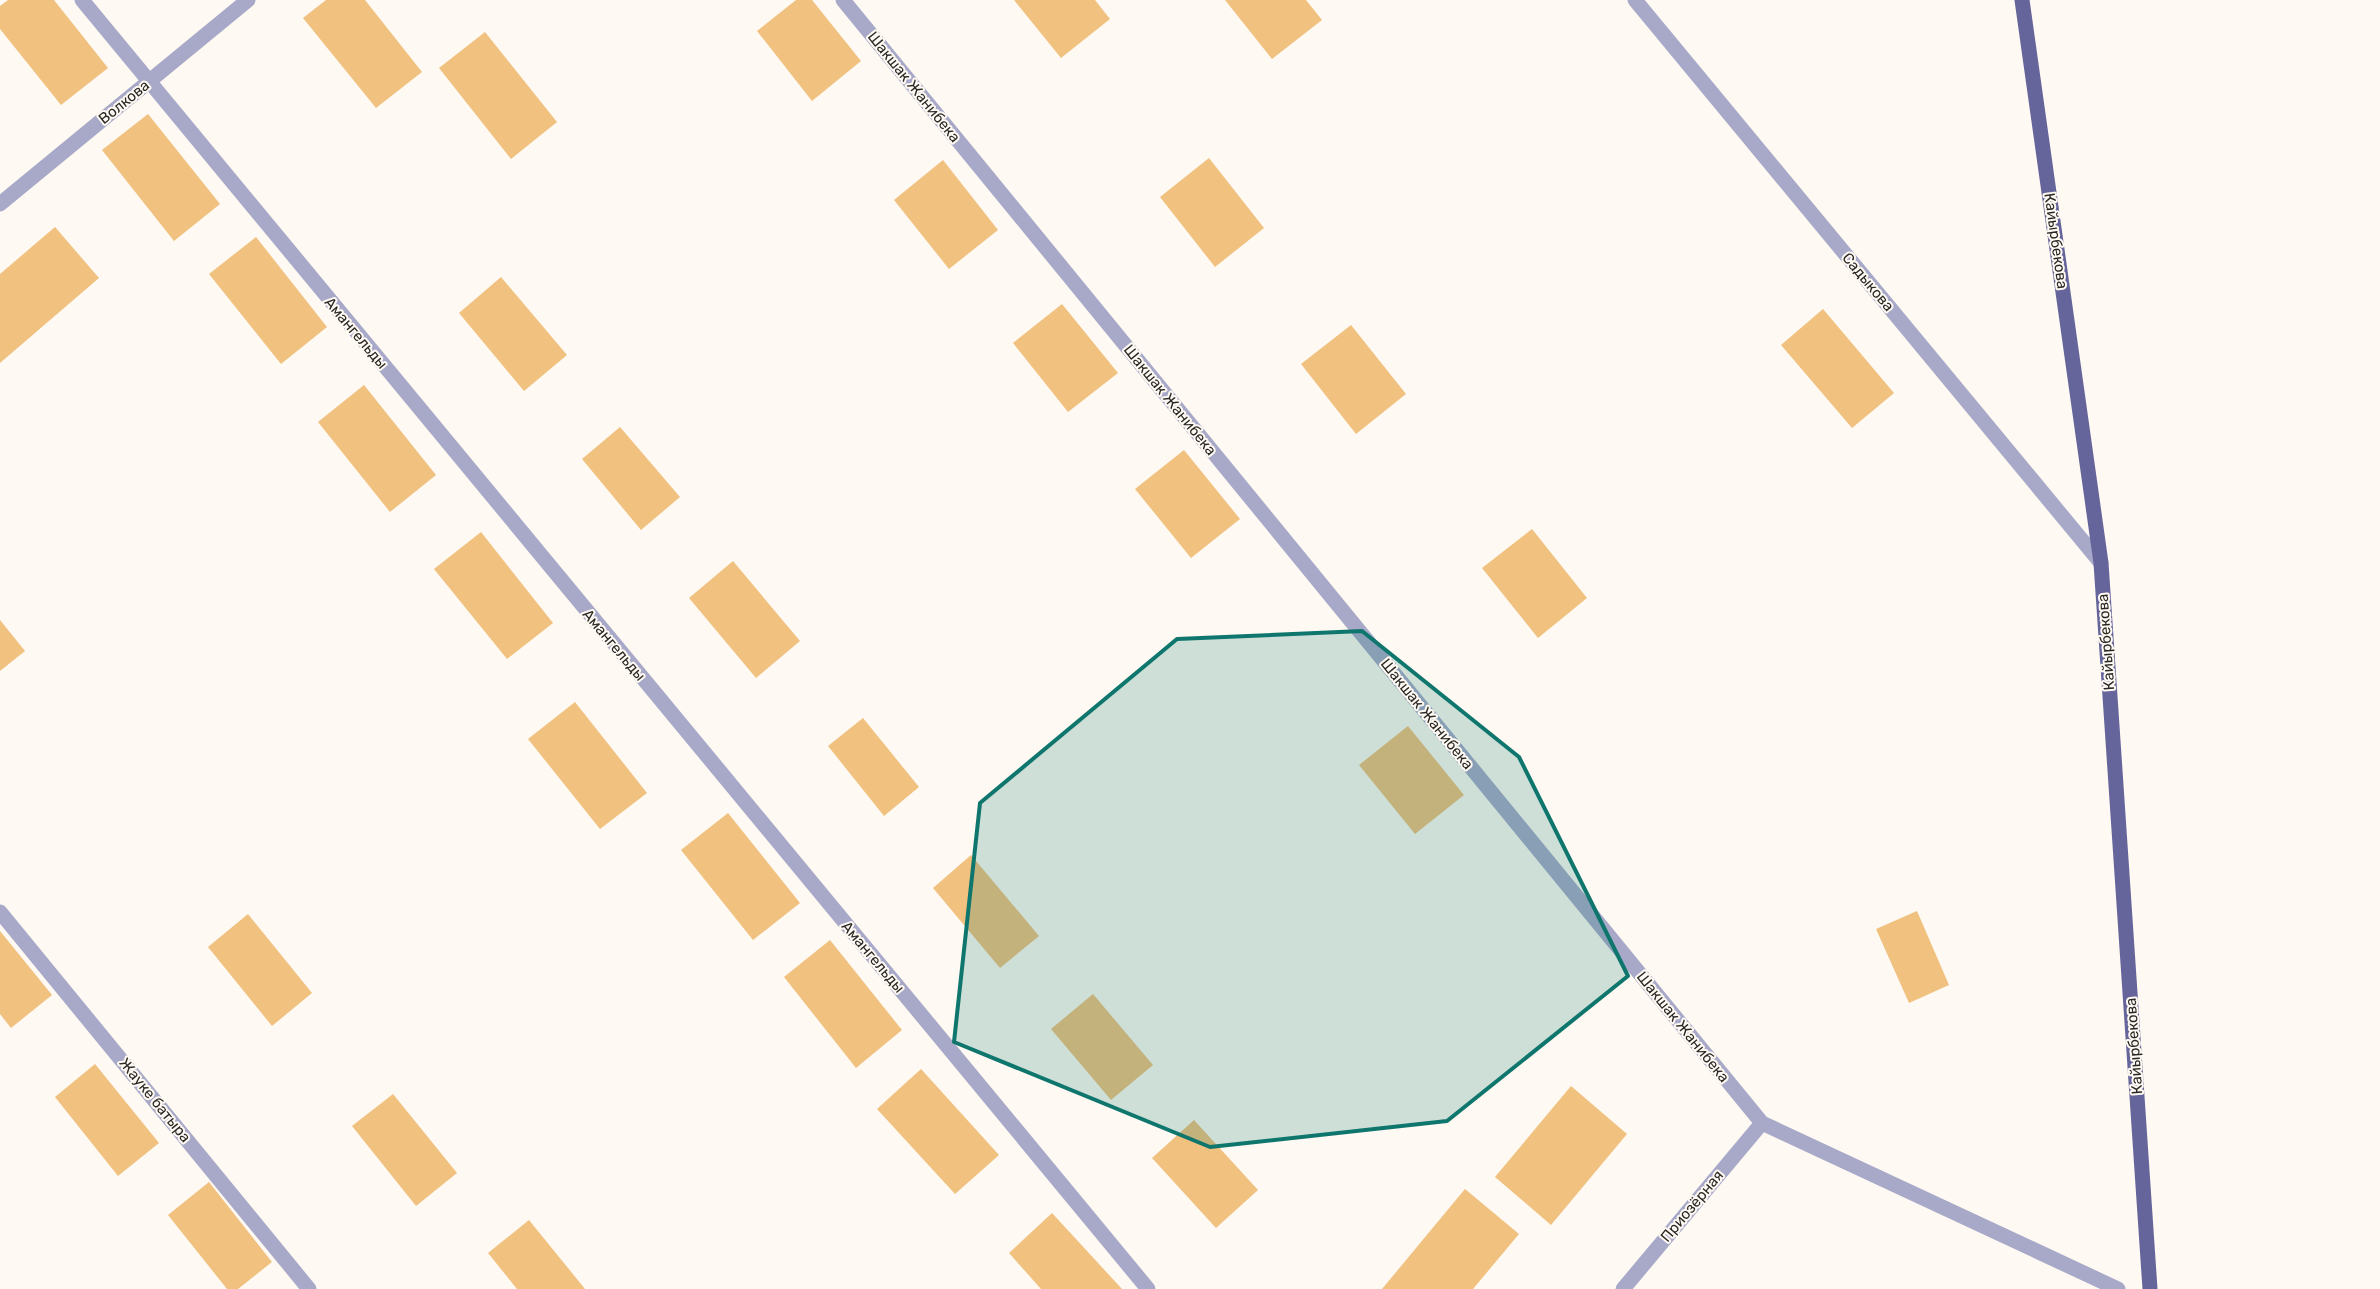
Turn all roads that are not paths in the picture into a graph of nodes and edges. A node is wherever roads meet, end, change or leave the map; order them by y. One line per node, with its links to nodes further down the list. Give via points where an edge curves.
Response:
1 (82, 0): 6 (street, Амангельды)
2 (248, 0): 6 (street, Волкова)
3 (843, 0): 10 (street, Шакшак Жанибека)
4 (1635, 0): 8 (street, Садыкова)
5 (2022, 0): 8 (main road, Кайырбекова)
6 (148, 82): 7 (street, Волкова); 12 (street, Амангельды)
7 (0, 204)
8 (2101, 563): 15 (main road, Кайырбекова)
9 (0, 912): 11 (street, Жауке батыра)
10 (1762, 1123): 13 (street, Приозёрная); 14 (street, Шакшак Жанибека)
11 (309, 1289)
12 (1148, 1289)
13 (1623, 1289)
14 (2118, 1289)
15 (2150, 1289)

